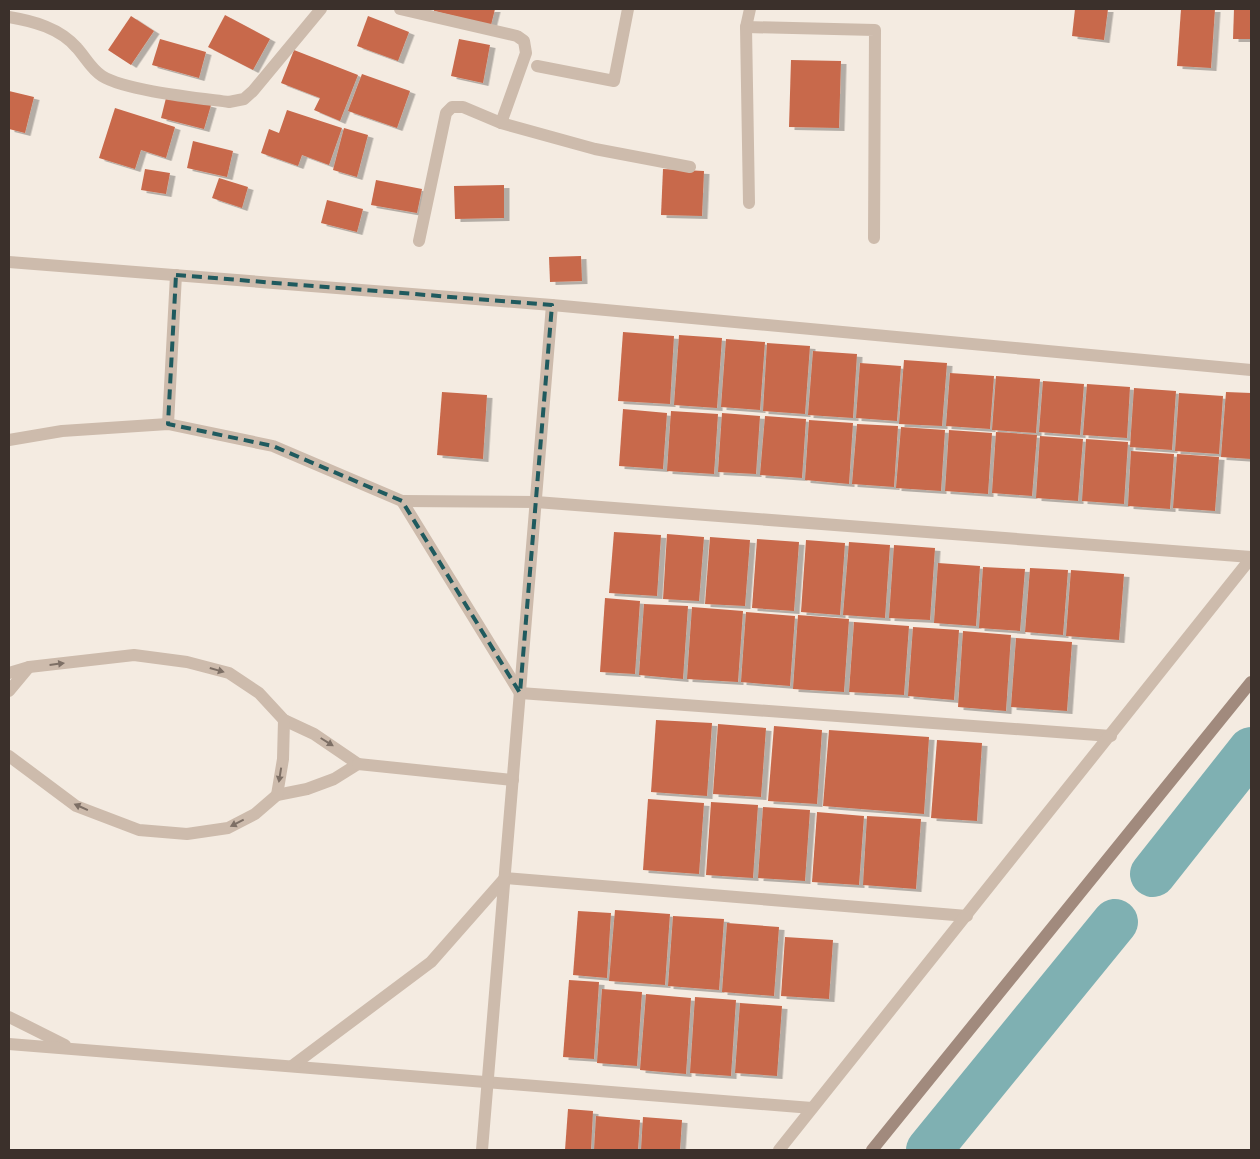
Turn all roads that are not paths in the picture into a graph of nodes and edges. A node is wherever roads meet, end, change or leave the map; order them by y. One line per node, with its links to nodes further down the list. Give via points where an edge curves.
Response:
1 (320, 9): 5 (street, via 253,91 244,99 229,102 131,86 103,78 92,69 76,46 56,31)
2 (405, 9): 8 (street, via 517,36 524,41 526,53)
3 (628, 9): 7 (street, via 614,81)
4 (750, 9): 6 (street)
5 (9, 17)
6 (746, 27): 10 (street); 11 (street, via 875,30)
7 (537, 66)
8 (501, 123): 9 (street, via 595,149); 12 (street, via 463,107 452,107 446,113)
9 (690, 167)
10 (748, 203)
11 (874, 238)
12 (419, 241)
13 (9, 262): 14 (street)
14 (176, 275): 15 (street); 17 (street)
15 (552, 305): 16 (street); 20 (street)
16 (1251, 370)
17 (168, 424): 18 (street, via 62,431); 19 (street, via 273,446)
18 (9, 440)
19 (402, 501): 20 (street); 26 (street)
20 (536, 502): 21 (street); 26 (street)
21 (1251, 558): 28 (street)
22 (29, 668): 23 (street); 25 (street); 27 (street, one-way to 27, via 134,655 187,662 229,673 259,693)
23 (9, 673)
24 (1251, 682): 43 (street)
25 (9, 691)
26 (520, 693): 28 (street); 31 (street)
27 (284, 720): 30 (street, one-way to 30, via 314,734); 32 (street, one-way to 32, via 283,759)
28 (1110, 736): 34 (street)
29 (9, 756): 32 (street, one-way to 29, via 255,814 228,828 187,834 139,830 76,806)
30 (358, 764): 31 (street); 32 (street, via 334,779)
31 (513, 780): 33 (street)
32 (277, 795)
33 (505, 878): 34 (street); 38 (street, via 431,962); 39 (street)
34 (967, 916): 40 (street)
35 (9, 1017): 37 (street)
36 (9, 1044): 37 (street)
37 (72, 1049): 38 (street)
38 (292, 1066): 39 (street)
39 (488, 1082): 40 (street); 41 (street)
40 (812, 1108): 42 (street)
41 (482, 1150)
42 (779, 1150)
43 (872, 1150)

